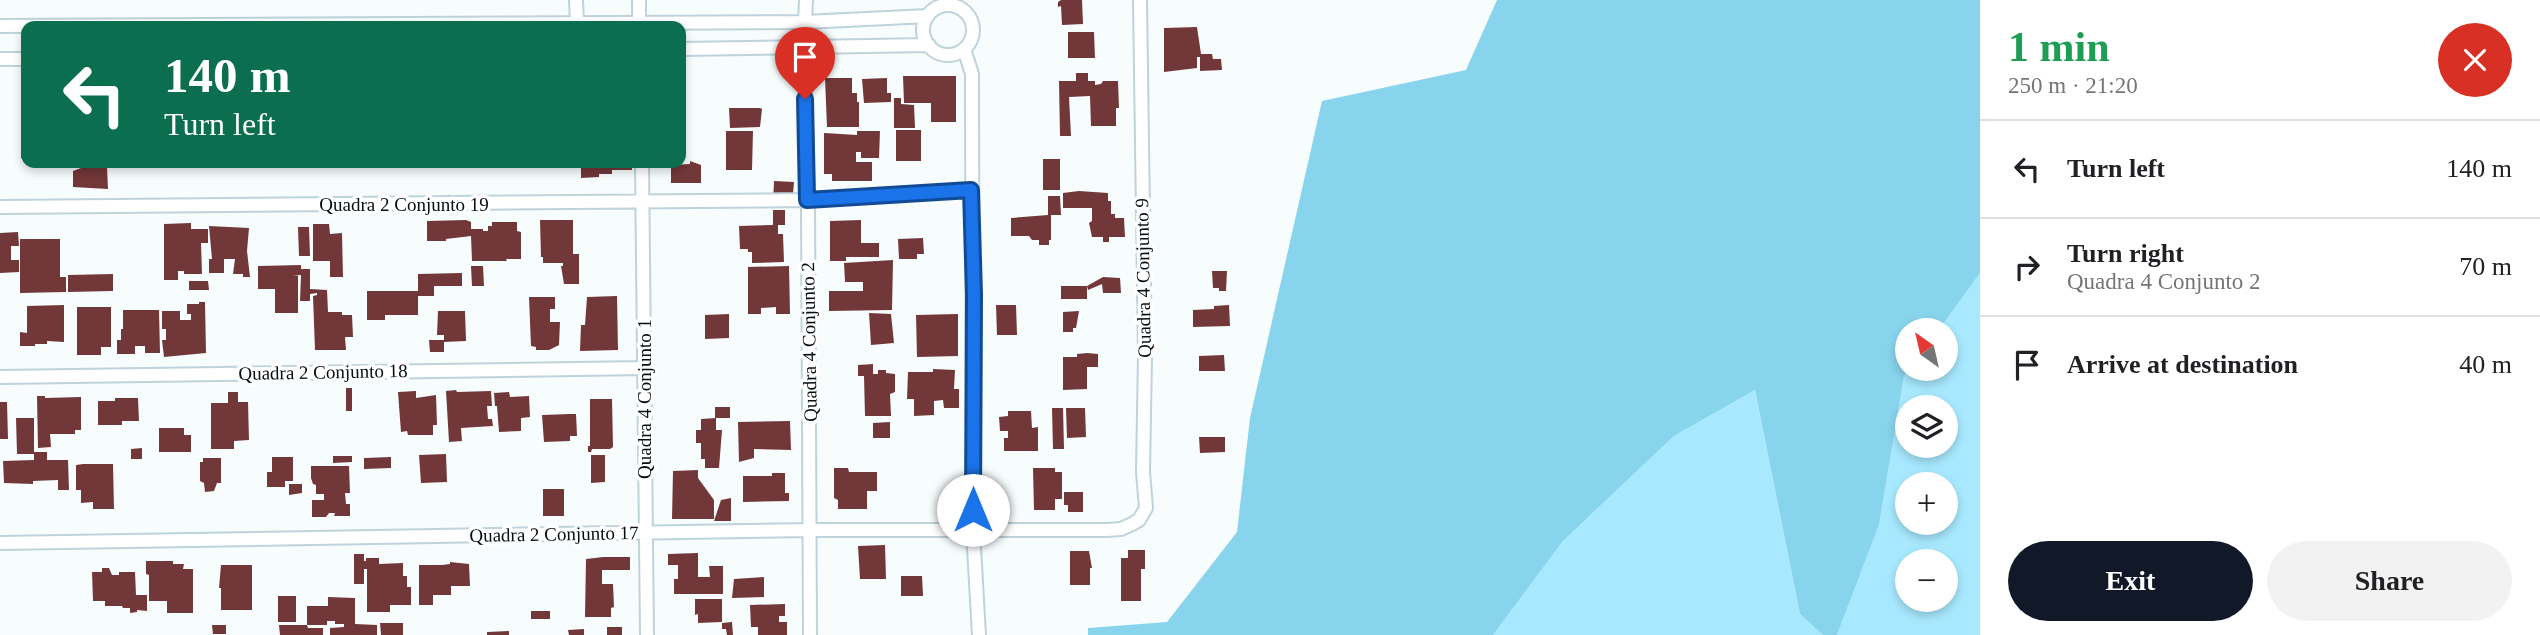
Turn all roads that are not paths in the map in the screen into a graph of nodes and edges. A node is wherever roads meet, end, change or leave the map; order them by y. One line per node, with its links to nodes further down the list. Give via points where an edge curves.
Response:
1 (576, 0): 7 (street)
2 (639, 0): 8 (street)
3 (806, 0): 9 (street)
4 (1140, 0): 28 (street, Quadra 4 Conjunto 9, via 1146,508 1132,524)
5 (965, 4): 6 (street, via 939,7); 16 (street, via 973,28)
6 (928, 16): 9 (street); 13 (street, via 924,31)
7 (577, 21)
8 (639, 21)
9 (805, 22): 10 (street)
10 (686, 23)
11 (0, 26): 12 (street)
12 (21, 26)
13 (929, 45): 14 (street); 16 (street, via 942,54)
14 (804, 48): 15 (street); 21 (street, Quadra 4 Conjunto 2)
15 (686, 49)
16 (964, 49): 20 (street, via 972,74)
17 (21, 59): 18 (street)
18 (0, 60)
19 (642, 168): 22 (street, Quadra 4 Conjunto 1)
20 (971, 190): 21 (street, Quadra 2 Conjunto 19); 27 (street)
21 (807, 200): 22 (street, Quadra 2 Conjunto 19); 26 (street, Quadra 4 Conjunto 2)
22 (642, 202): 23 (street, Quadra 2 Conjunto 19); 24 (street, Quadra 4 Conjunto 1)
23 (0, 207)
24 (645, 368): 25 (street, Quadra 2 Conjunto 18); 29 (street, Quadra 4 Conjunto 1)
25 (0, 377)
26 (808, 530): 27 (street, Quadra 2 Conjunto 17); 29 (street, Quadra 2 Conjunto 17); 32 (street, Quadra 4 Conjunto 2)
27 (973, 530): 28 (street, Quadra 2 Conjunto 17); 33 (street)
28 (1107, 530)
29 (645, 533): 30 (street, Quadra 2 Conjunto 17); 31 (street, Quadra 4 Conjunto 1)
30 (0, 543)
31 (647, 635)
32 (810, 635)
33 (979, 635)

